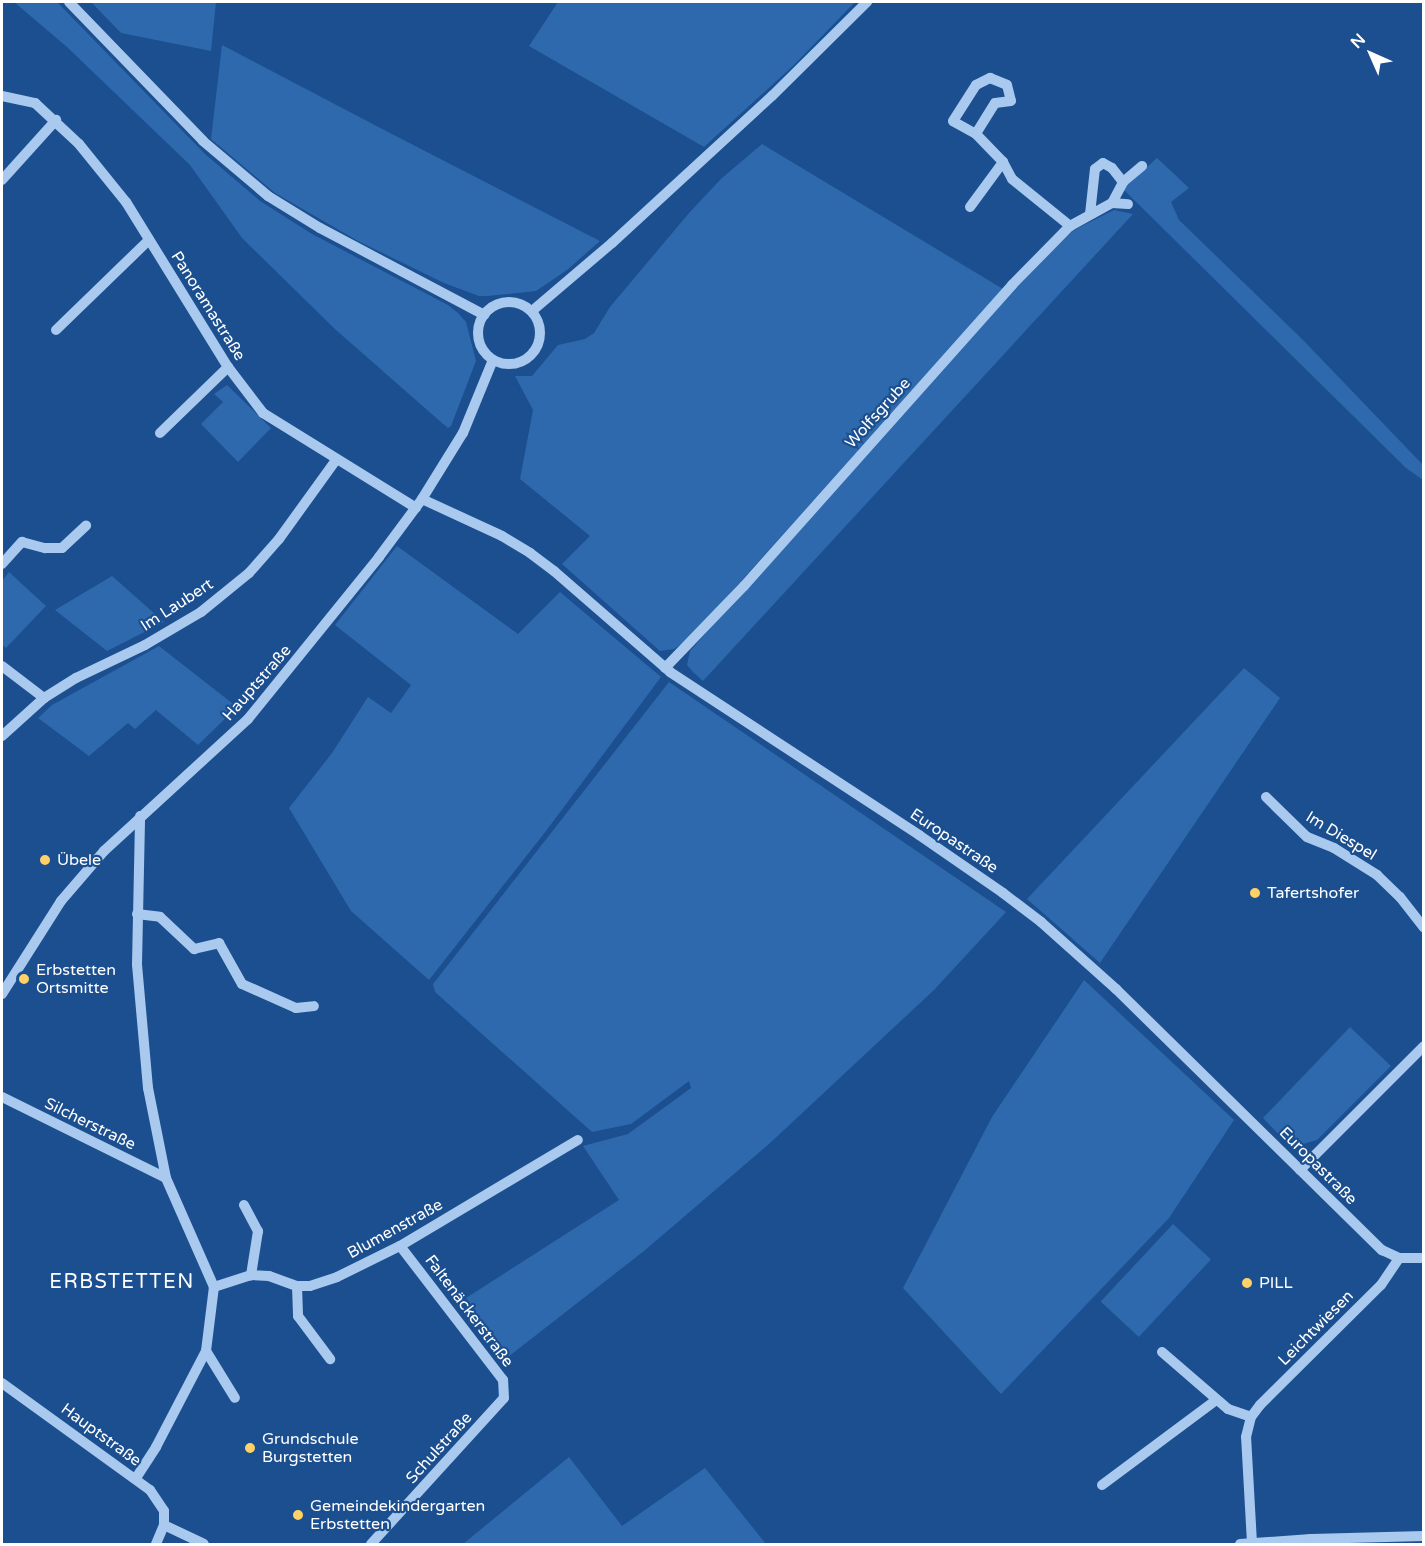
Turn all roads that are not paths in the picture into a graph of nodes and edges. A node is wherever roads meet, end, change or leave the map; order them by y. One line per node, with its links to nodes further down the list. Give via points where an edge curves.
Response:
1 (69, 2): 17 (street, via 203,141 268,196)
2 (867, 2): 16 (street, via 763,104)
3 (2, 96): 4 (street, Panoramastraße, via 35,104)
4 (56, 120): 8 (street); 15 (street, Panoramastraße, via 126,202)
5 (976, 134): 5 (street, via 995,103 1011,101 1008,85 990,78 976,85 953,121); 6 (street)
6 (1003, 162): 12 (street); 14 (street, via 1012,179)
7 (1142, 166): 9 (street)
8 (2, 180)
9 (1123, 182): 10 (street); 13 (street, via 1103,163 1095,169)
10 (1112, 203): 11 (street); 13 (street, Wolfsgrube)
11 (1128, 204)
12 (970, 207)
13 (1090, 214): 14 (street, Wolfsgrube)
14 (1070, 226): 27 (street, Wolfsgrube)
15 (149, 240): 18 (street); 20 (street, Panoramastraße)
16 (532, 311): 17 (street, via 507,302); 19 (street, via 541,331 532,354 521,362)
17 (484, 315): 19 (street, via 479,339)
18 (56, 330)
19 (493, 360): 23 (street, Hauptstraße, via 463,433)
20 (228, 367): 21 (street); 22 (street, Panoramastraße, via 263,412)
21 (160, 433)
22 (336, 460): 23 (street, Panoramastraße); 28 (street, Im Laubert, via 279,539 241,579 201,612)
23 (419, 504): 27 (street, Europastraße, via 502,536 530,553); 31 (street, Hauptstraße, via 248,719)
24 (86, 526): 25 (street, via 62,548 22,542)
25 (2, 564)
26 (2, 666): 28 (street)
27 (665, 668): 39 (street, Europastraße, via 919,835 1041,922 1116,989)
28 (44, 698): 29 (street, Im Laubert)
29 (2, 736)
30 (1266, 797): 33 (street, Im Diespel, via 1307,837 1377,875)
31 (140, 816): 32 (street); 34 (street, Hauptstraße, via 61,901)
32 (137, 914): 35 (street, via 160,917 194,950 219,943 242,984 296,1008); 40 (street, via 137,964 148,1088)
33 (1424, 928)
34 (2, 994)
35 (314, 1006)
36 (1424, 1046): 39 (street)
37 (2, 1097): 40 (street, Silcherstraße)
38 (578, 1140): 42 (street, Blumenstraße)
39 (1300, 1170): 43 (street, Europastraße, via 1382,1250)
40 (166, 1178): 47 (street)
41 (244, 1205): 45 (street, via 258,1231)
42 (400, 1246): 46 (street, Blumenstraße, via 336,1277); 53 (street, Faltenäckerstraße, via 503,1380)
43 (1399, 1258): 44 (street); 55 (street, Leichtwiesen, via 1381,1285)
44 (1424, 1258)
45 (251, 1275): 46 (street, via 269,1276); 47 (street)
46 (297, 1286): 50 (street, via 298,1316)
47 (214, 1287): 48 (street)
48 (206, 1351): 52 (street); 56 (street)
49 (1162, 1352): 54 (street)
50 (330, 1359)
51 (2, 1383): 56 (street, Hauptstraße)
52 (235, 1398)
53 (504, 1398): 64 (street, Schulstraße)
54 (1216, 1400): 55 (street); 57 (street)
55 (1251, 1417): 61 (street, via 1246,1437)
56 (136, 1478): 58 (street, Hauptstraße, via 156,1497 164,1511)
57 (1102, 1485)
58 (164, 1525): 62 (street); 63 (street)
59 (1424, 1536): 60 (street)
60 (1310, 1542): 61 (street)
61 (1252, 1543): 65 (street)
62 (156, 1545)
63 (204, 1545)
64 (371, 1545)
65 (1240, 1545)

